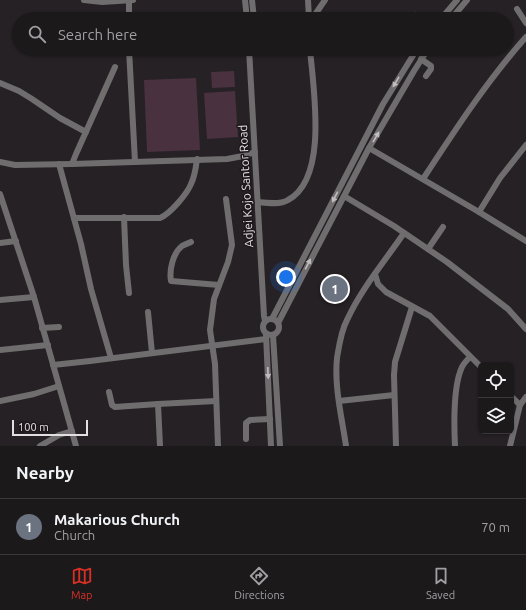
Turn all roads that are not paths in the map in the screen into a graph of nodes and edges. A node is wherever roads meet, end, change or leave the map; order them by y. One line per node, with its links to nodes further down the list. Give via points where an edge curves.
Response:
1 (84, 0): 8 (street)
2 (245, 0): 11 (street)
3 (252, 0): 12 (street)
4 (308, 0): 13 (street)
5 (325, 0): 14 (street)
6 (457, 0): 15 (street)
7 (467, 0): 16 (street)
8 (131, 1): 10 (street)
9 (517, 9): 17 (street)
10 (130, 12)
11 (246, 12)
12 (253, 12)
13 (309, 12)
14 (316, 12)
15 (447, 12)
16 (457, 12)
17 (526, 23)
18 (526, 37): 19 (street)
19 (514, 50)
20 (129, 56): 36 (street)
21 (249, 56): 33 (street, Adjei Kojo Santor Road)
22 (310, 56): 43 (street, via 316,137 308,177 296,195 288,201)
23 (413, 56): 61 (street, one-way to 61, via 383,104)
24 (424, 56): 26 (street)
25 (509, 56): 39 (street)
26 (422, 59): 28 (street, via 431,66); 32 (street, one-way to 26)
27 (115, 67): 30 (street)
28 (426, 76)
29 (0, 83): 30 (street, via 32,98 60,118)
30 (86, 132): 38 (street)
31 (526, 145): 44 (street, via 500,178)
32 (369, 148): 39 (street); 41 (street)
33 (255, 152): 34 (street, via 227,159); 43 (street, Adjei Kojo Santor Road)
34 (197, 159): 36 (street); 46 (street, via 191,185 164,217)
35 (0, 162): 37 (street, via 15,165)
36 (135, 162): 38 (street)
37 (59, 164): 38 (street); 45 (street)
38 (72, 164)
39 (423, 179): 44 (street)
40 (0, 194): 50 (street)
41 (344, 196): 48 (street); 63 (street, one-way to 41)
42 (226, 199): 55 (street, via 232,245)
43 (258, 202): 62 (street, Adjei Kojo Santor Road)
44 (479, 212): 49 (street)
45 (74, 218): 46 (street); 74 (street, via 91,289)
46 (124, 218): 56 (street)
47 (443, 227): 53 (street)
48 (404, 233): 53 (street); 54 (street)
49 (526, 240)
50 (16, 241): 52 (street); 57 (street)
51 (191, 242): 55 (street, via 182,246 175,255 169,273 171,281)
52 (0, 243)
53 (428, 248): 66 (street, via 508,309)
54 (375, 274): 59 (street, via 381,288); 84 (street, via 346,320 337,359)
55 (219, 285): 70 (street, via 211,314)
56 (129, 293)
57 (34, 297): 58 (street); 65 (street)
58 (0, 300)
59 (412, 307): 73 (street, via 430,316); 79 (street, via 395,362)
60 (148, 312): 72 (street)
61 (272, 319): 62 (street); 63 (street)
62 (265, 321): 68 (street, via 262,327)
63 (278, 323): 67 (street, via 278,330)
64 (59, 327): 65 (street)
65 (42, 328): 69 (street)
66 (526, 329)
67 (273, 335): 68 (street); 95 (street)
68 (266, 336): 70 (street); 87 (street, one-way to 87)
69 (48, 345): 71 (street); 76 (street)
70 (212, 345): 72 (street); 83 (street)
71 (0, 350)
72 (152, 353): 74 (street)
73 (470, 357): 75 (street); 99 (street, via 462,367 458,380)
74 (112, 358): 76 (street)
75 (478, 364)
76 (53, 365): 77 (street)
77 (59, 386): 82 (street); 88 (street)
78 (109, 392): 85 (street, via 112,405 115,407)
79 (394, 395): 84 (street); 98 (street)
80 (526, 397): 86 (street)
81 (513, 398): 86 (street)
82 (0, 401)
83 (216, 401): 85 (street); 93 (street)
84 (339, 401): 97 (street)
85 (158, 404): 92 (street)
86 (520, 405): 100 (street)
87 (270, 419): 89 (street, via 247,422); 94 (street)
88 (72, 430): 90 (street); 91 (street)
89 (246, 439)
90 (40, 446)
91 (76, 446)
92 (160, 446)
93 (218, 446)
94 (271, 446)
95 (280, 446)
96 (340, 446): 97 (street)
97 (346, 446)
98 (396, 446)
99 (455, 446)
100 (510, 446)

